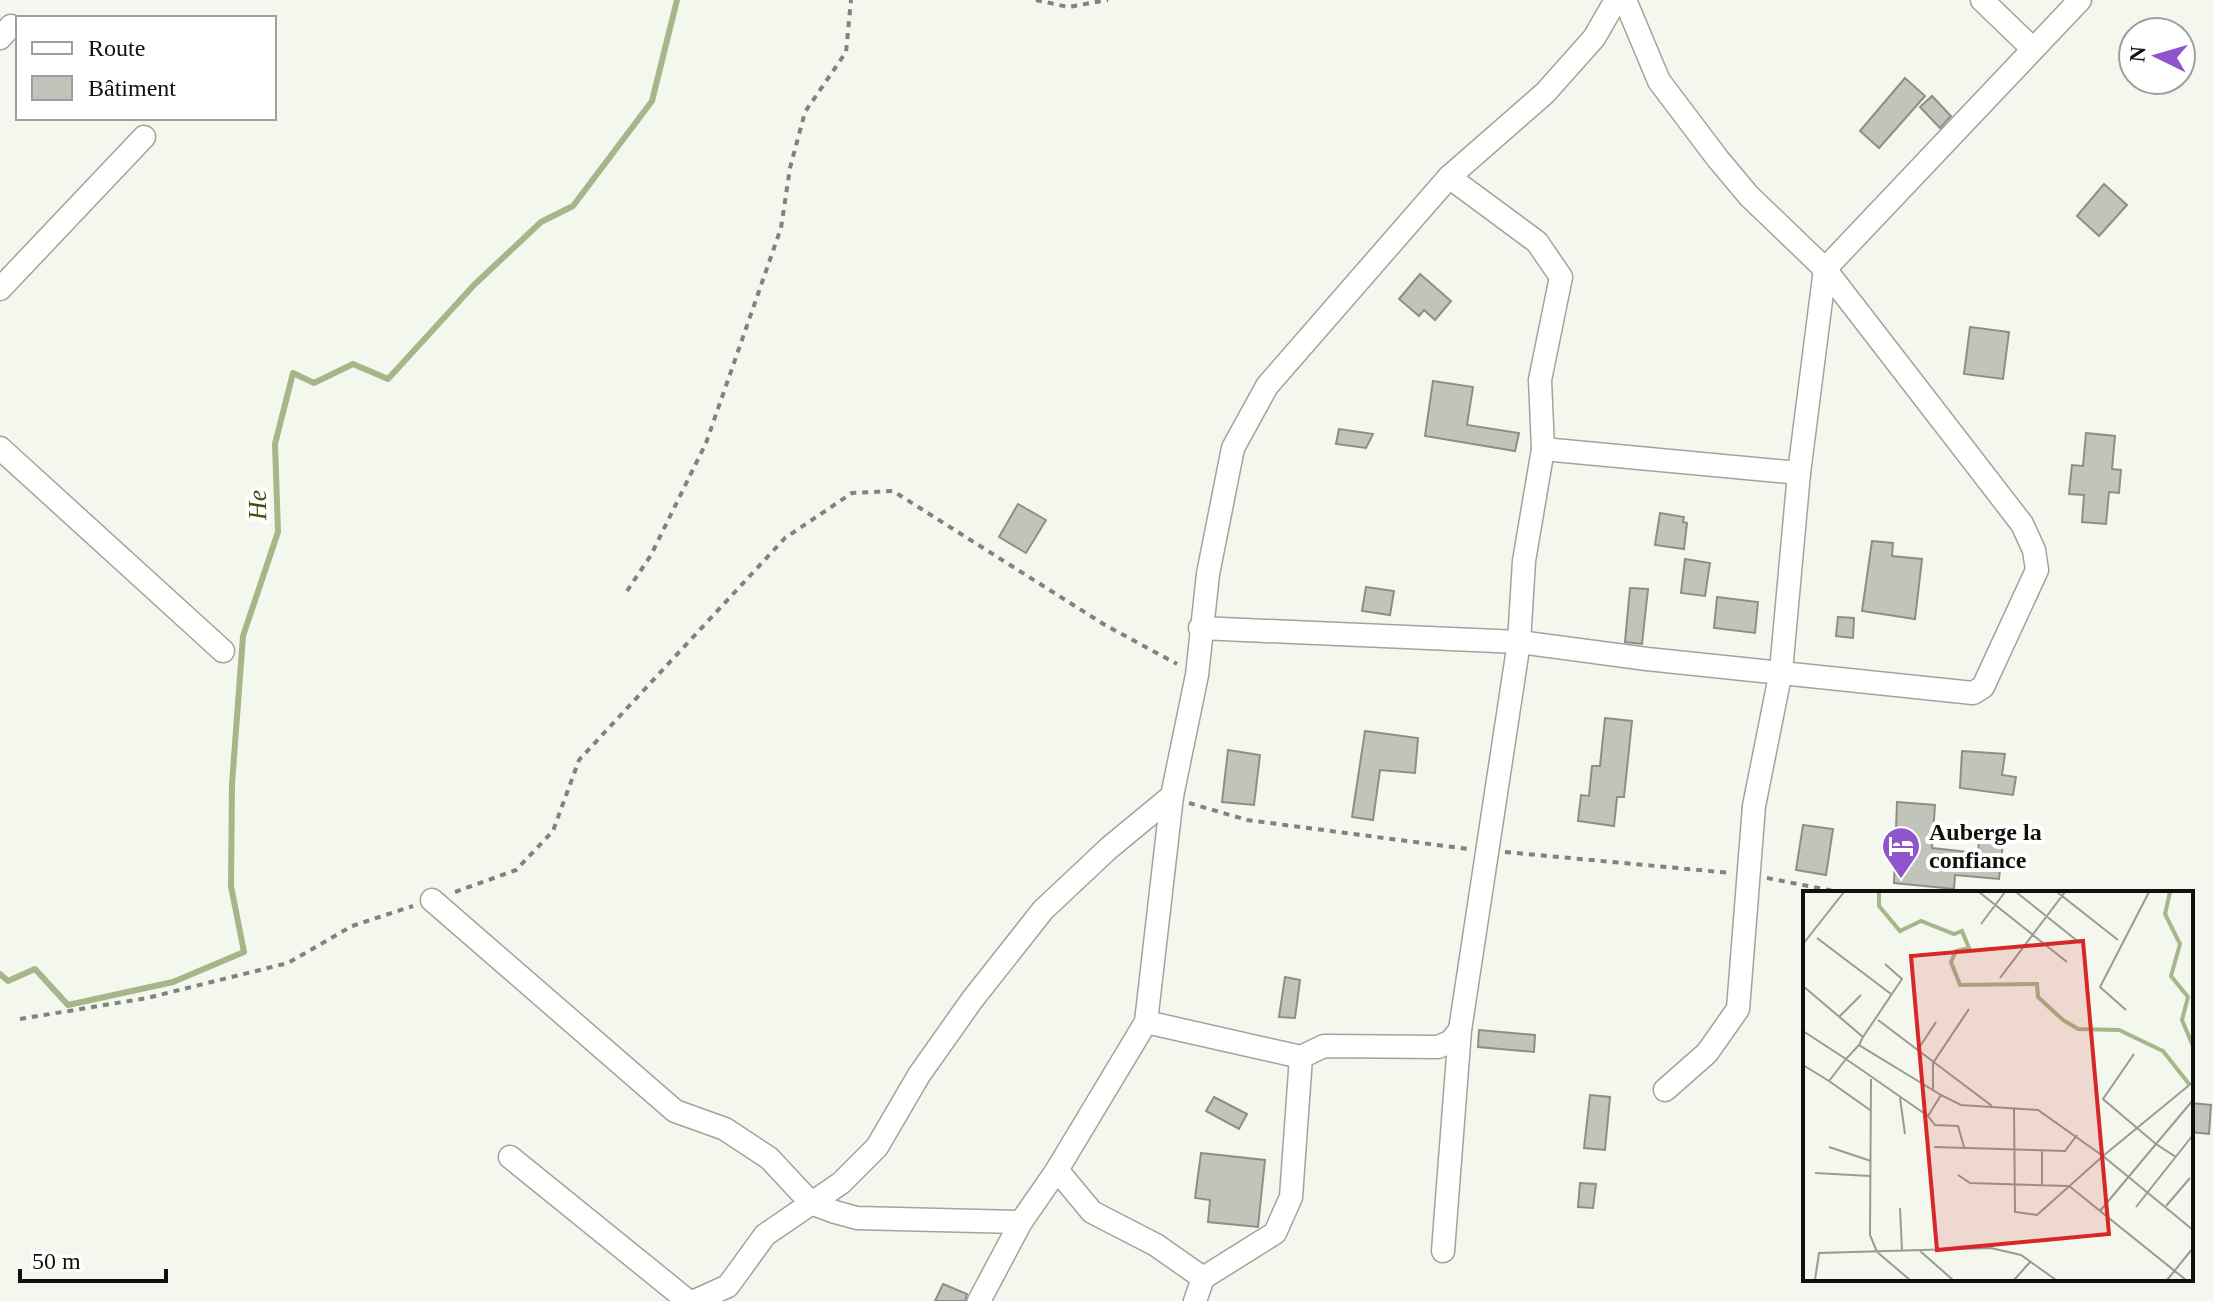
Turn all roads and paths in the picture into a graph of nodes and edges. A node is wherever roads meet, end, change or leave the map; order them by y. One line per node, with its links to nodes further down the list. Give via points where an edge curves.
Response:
1 (851, 0): 16 (path, via 846,52 805,112 781,228 706,443 651,555)
2 (1036, 0): 3 (path, via 1068,7)
3 (1108, 0)
4 (1616, 0): 10 (street, via 1594,38 1545,93)
5 (1625, 0): 11 (street, via 1659,81 1749,196)
6 (1982, 0): 8 (street)
7 (2080, 0): 8 (street)
8 (2033, 49): 11 (street)
9 (144, 137): 12 (street)
10 (1449, 177): 14 (street, via 1537,242 1561,277 1540,380); 17 (street, via 1267,386 1233,448)
11 (1825, 269): 15 (street); 20 (street, via 2022,524 2037,570 1989,677 1973,693)
12 (0, 289)
13 (0, 448): 19 (street)
14 (1543, 449): 15 (street); 18 (street, via 1524,561)
15 (1799, 473): 20 (street)
16 (627, 591)
17 (1200, 628): 18 (street); 21 (street)
18 (1519, 642): 20 (street); 26 (street)
19 (223, 651)
20 (1781, 671): 28 (street, via 1754,806 1738,1009 1707,1053)
21 (1197, 675): 22 (street); 23 (path, via 1105,625 893,491 852,493 785,538 579,760 553,831 516,870)
22 (1172, 796): 25 (street); 31 (street, via 1043,910 928,1062 877,1147 841,1183)
23 (432, 900): 24 (path, via 352,926 288,963 147,998); 31 (street, via 675,1111 725,1129 769,1158)
24 (20, 1019)
25 (1146, 1022): 27 (street); 30 (street)
26 (1460, 1030): 27 (street, via 1438,1047 1324,1046); 33 (street)
27 (1301, 1057): 34 (street, via 1291,1197 1275,1233)
28 (1665, 1090)
29 (510, 1157): 35 (street)
30 (1057, 1170): 32 (street); 34 (street, via 1092,1212 1156,1245)
31 (811, 1203): 32 (street, via 857,1218); 36 (street, via 765,1235 728,1286)
32 (1021, 1222): 37 (street)
33 (1443, 1251)
34 (1203, 1278): 38 (street)
35 (688, 1301)
36 (695, 1301)
37 (979, 1301)
38 (1195, 1301)

